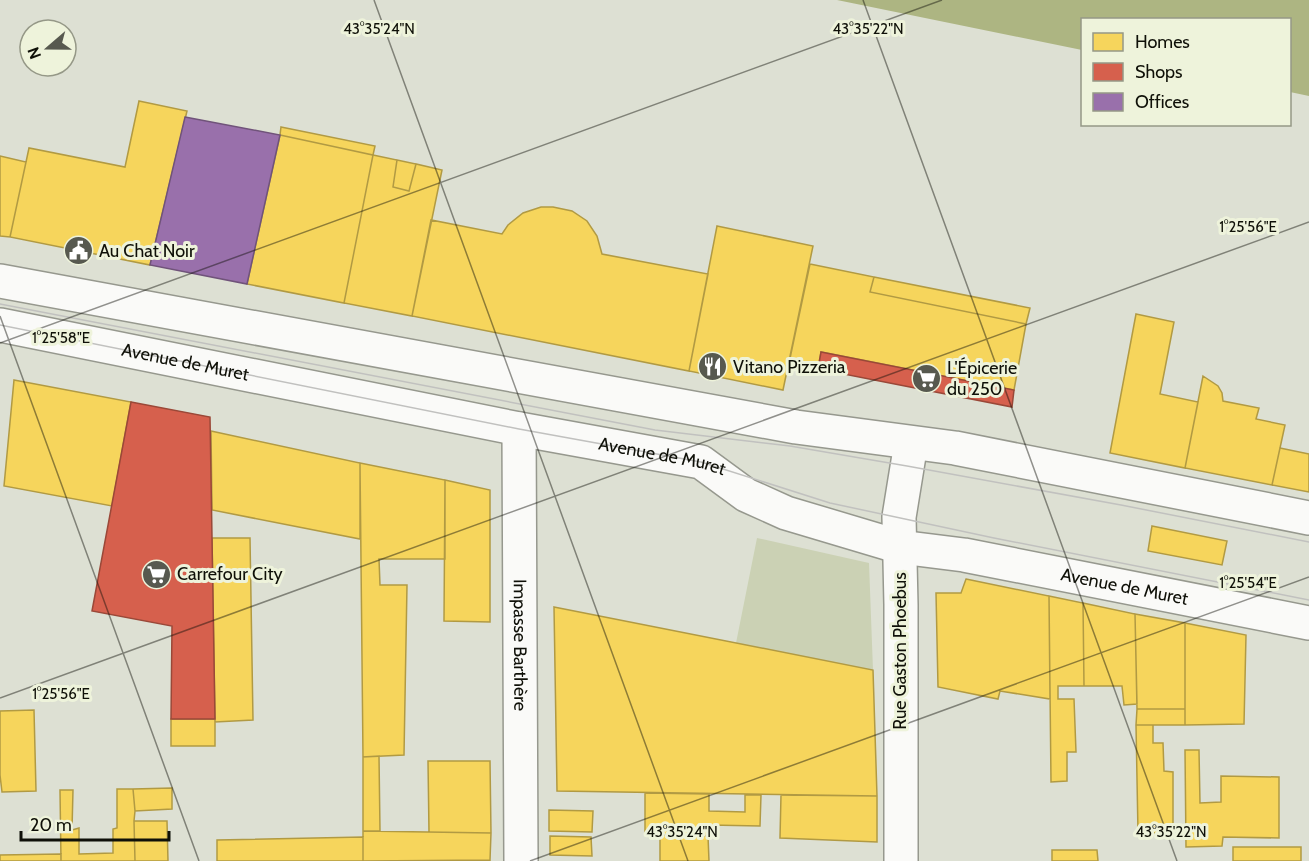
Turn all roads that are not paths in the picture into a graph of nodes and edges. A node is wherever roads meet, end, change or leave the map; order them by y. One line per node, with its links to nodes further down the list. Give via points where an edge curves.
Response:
1 (0, 281): 4 (main road, via 796,427)
2 (0, 325): 3 (main road, Avenue de Muret)
3 (519, 429): 6 (main road, Avenue de Muret, via 701,462 746,495 786,513); 8 (main road, Impasse Barthère)
4 (911, 443): 5 (main road, via 955,448); 6 (main road, Rue Gaston Phoebus, via 899,517)
5 (1309, 518)
6 (900, 547): 7 (main road, Avenue de Muret, via 964,555); 9 (main road, Rue Gaston Phoebus)
7 (1309, 623)
8 (521, 861)
9 (901, 861)

